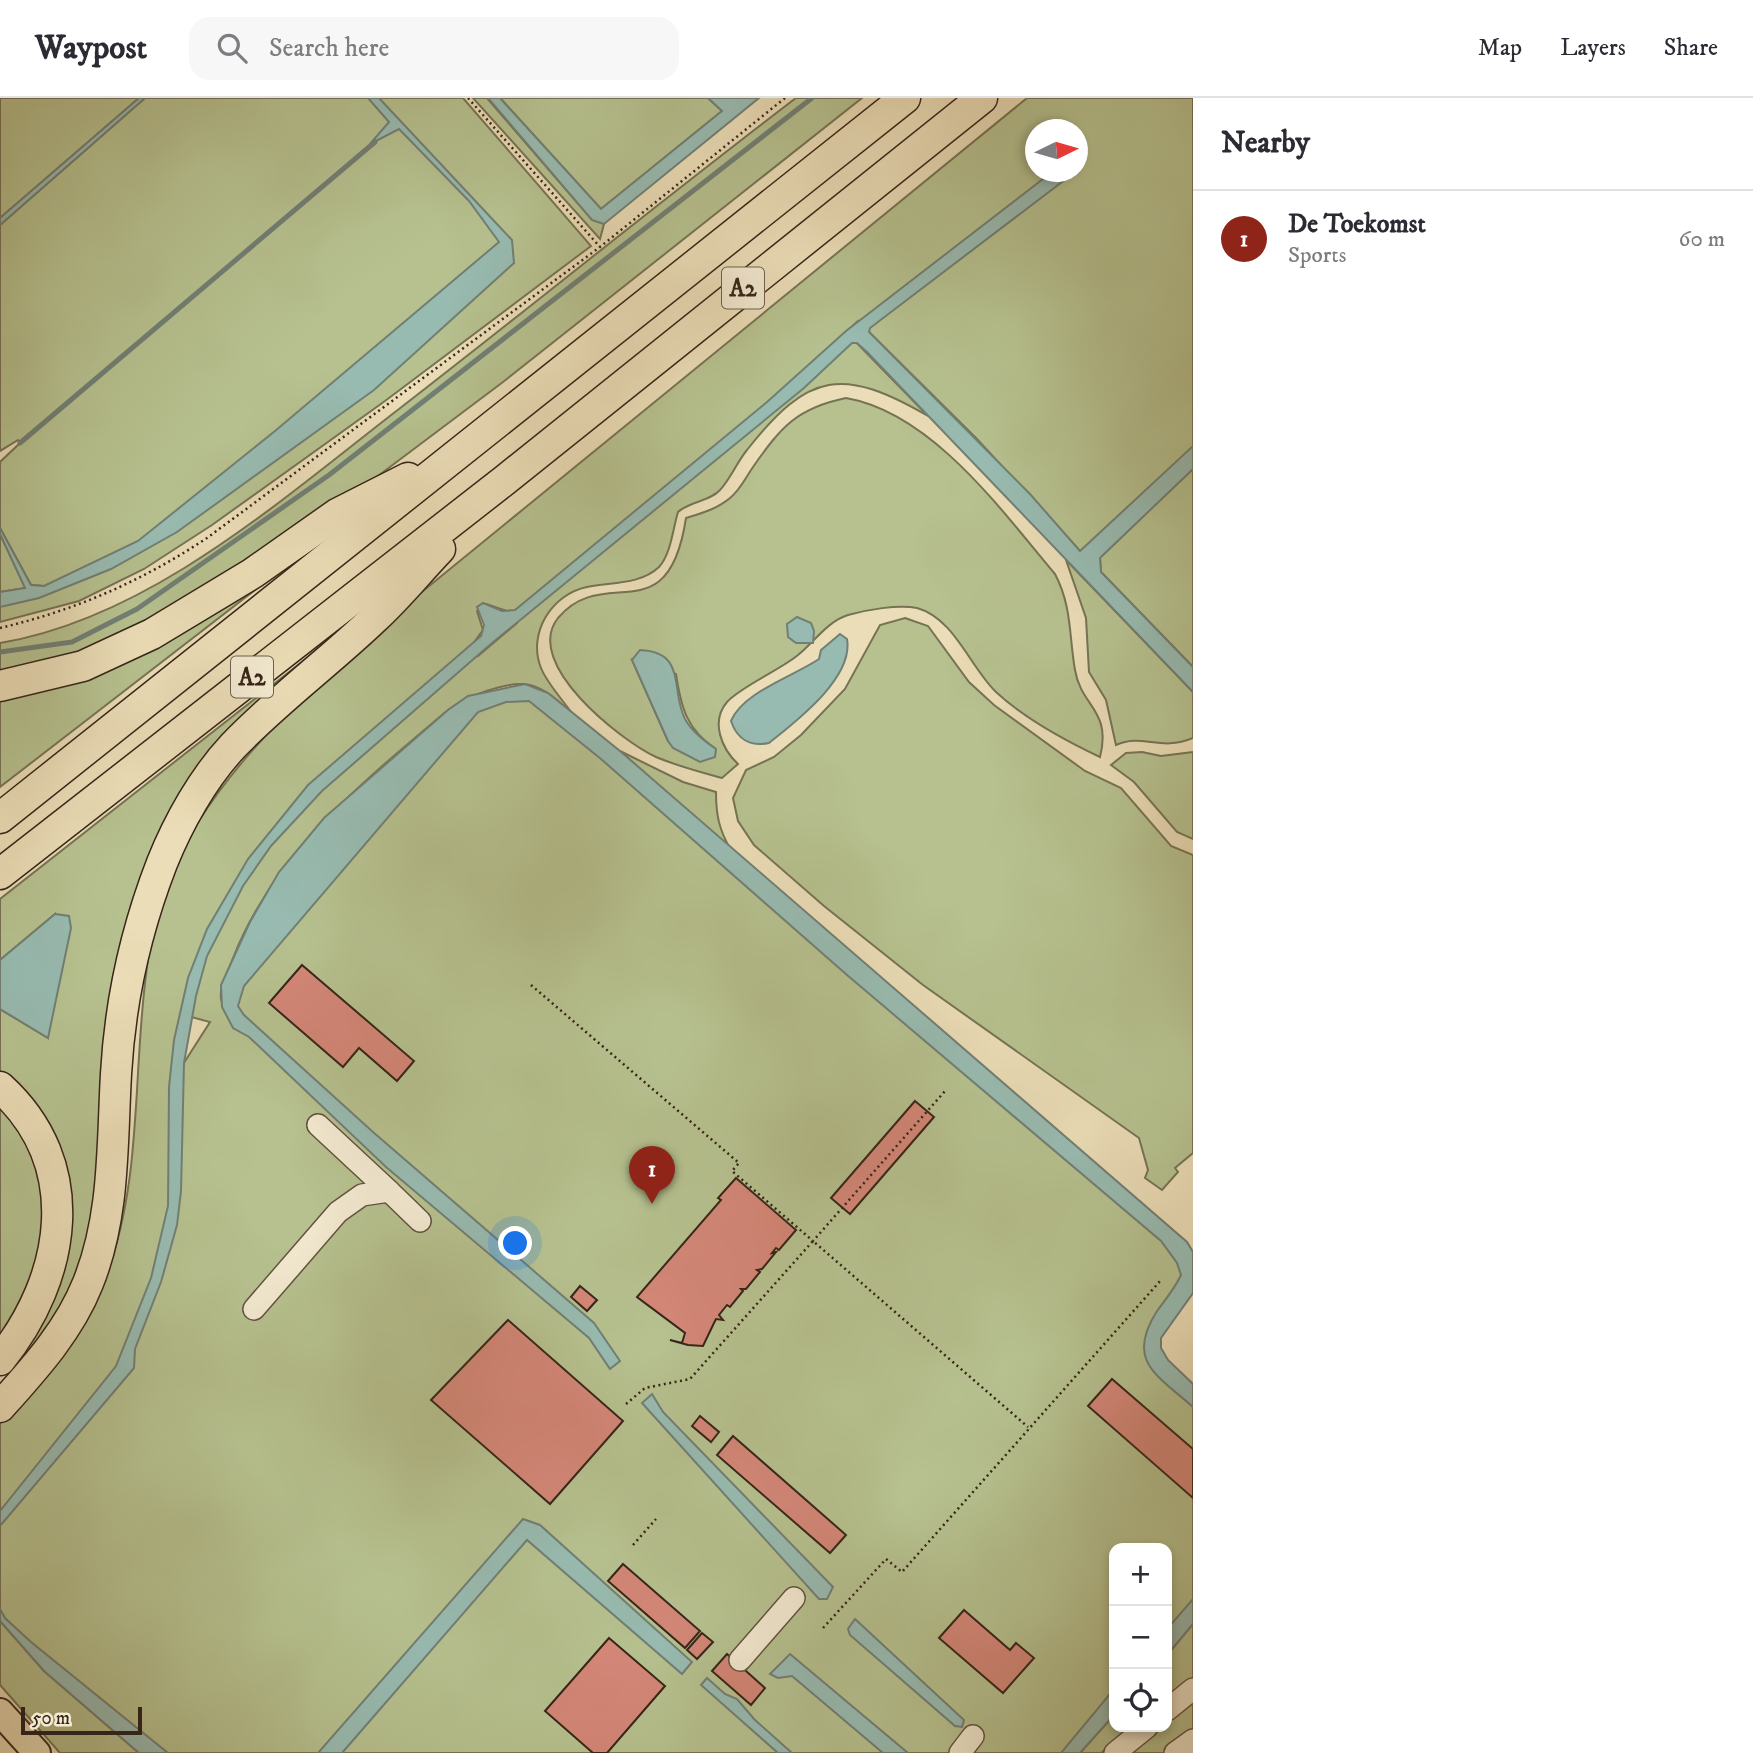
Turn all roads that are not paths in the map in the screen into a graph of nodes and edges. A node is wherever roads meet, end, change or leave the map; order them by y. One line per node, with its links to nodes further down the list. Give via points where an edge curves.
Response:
1 (905, 98): 3 (highway, A2)
2 (982, 98): 4 (highway, A2)
3 (468, 447): 5 (highway, A2, via 337,514 253,573 152,634 83,666); 6 (highway, A2)
4 (505, 480): 7 (highway, A2); 14 (highway, A2, via 376,617 233,747 185,816 163,862 130,968 116,1072 113,1170 100,1250 70,1319)
5 (0, 686)
6 (0, 818)
7 (0, 874)
8 (0, 1087): 13 (highway, via 40,1136 55,1180 59,1214 42,1289)
9 (318, 1125): 10 (street)
10 (389, 1191): 11 (street); 12 (street, via 362,1195 338,1212)
11 (420, 1221)
12 (254, 1309)
13 (0, 1360)
14 (0, 1407)
15 (794, 1598): 16 (street)
16 (740, 1660)
17 (1193, 1689): 18 (street)
18 (1172, 1706)
19 (0, 1712): 23 (main road)
20 (1141, 1732): 25 (street)
21 (974, 1735): 24 (street)
22 (1193, 1740): 26 (street)
23 (37, 1753)
24 (960, 1753)
25 (1115, 1753)
26 (1175, 1753)

